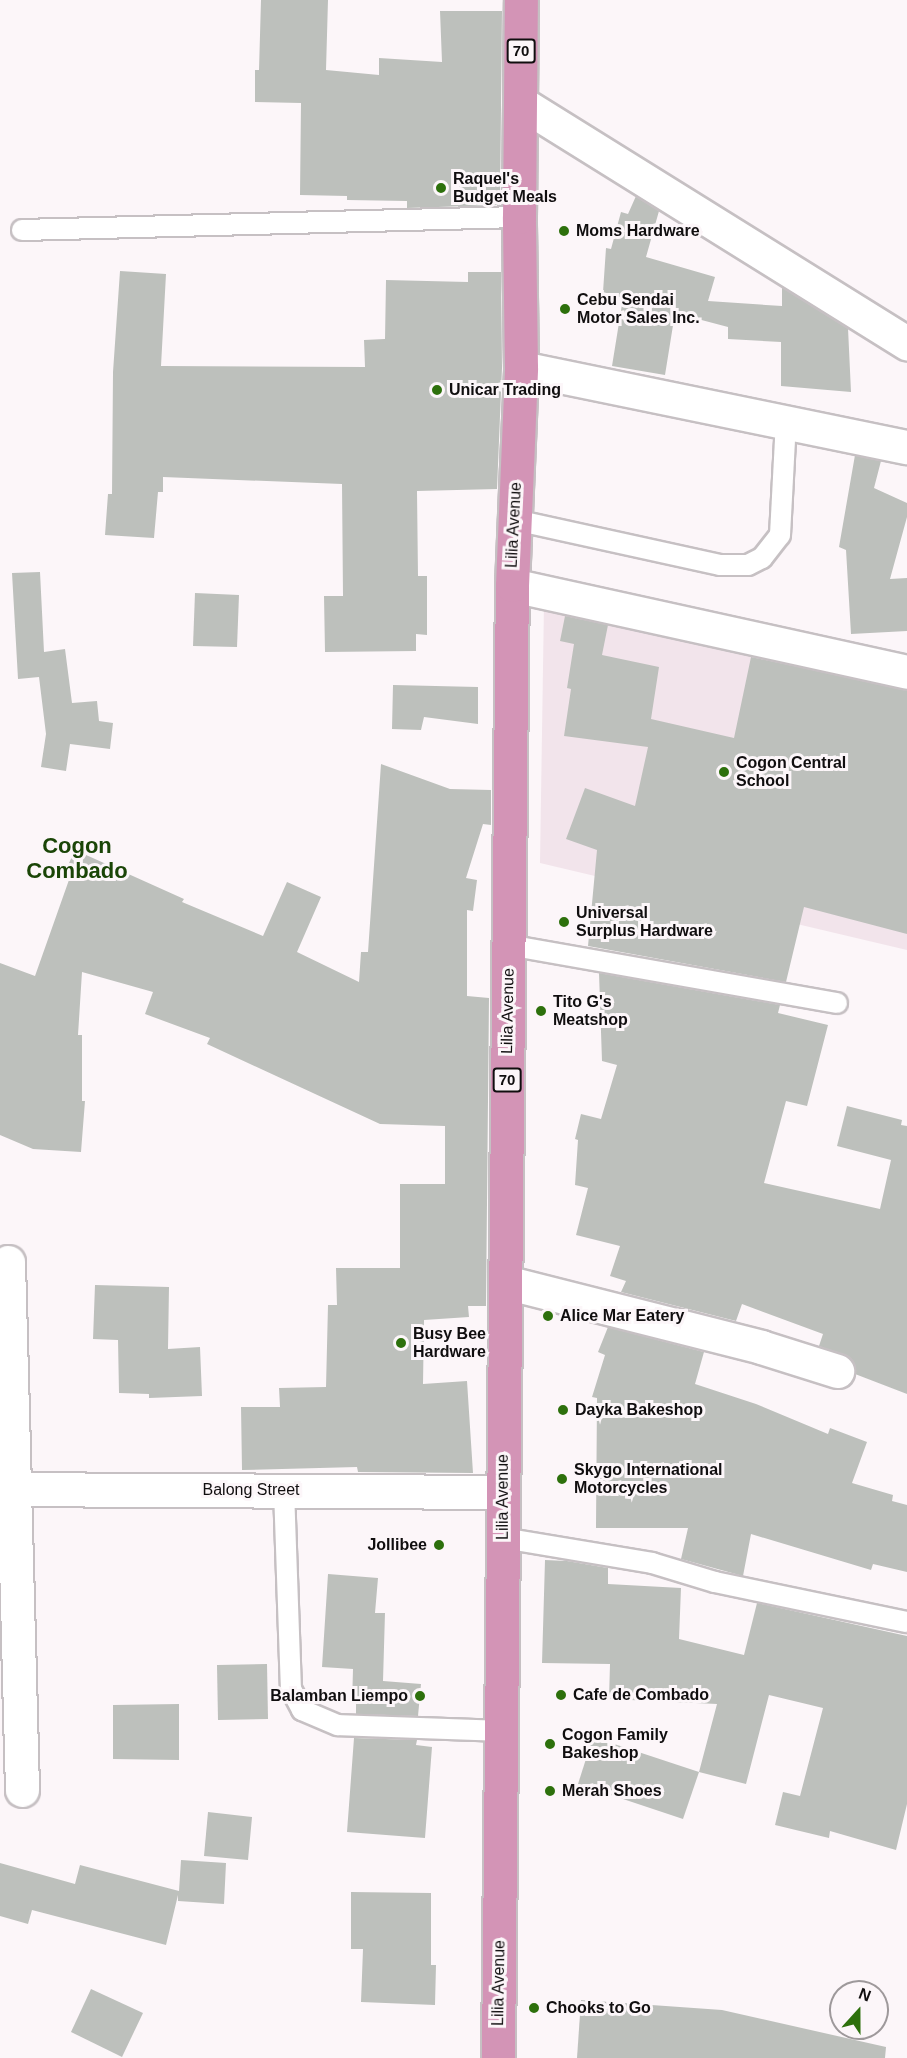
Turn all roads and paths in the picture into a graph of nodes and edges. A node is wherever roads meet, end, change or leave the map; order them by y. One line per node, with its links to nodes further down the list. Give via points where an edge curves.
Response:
1 (521, 0): 2 (highway, Lilia Avenue / 70)
2 (521, 103): 3 (highway, Lilia Avenue / 70); 5 (street)
3 (519, 217): 4 (lane); 6 (highway, Lilia Avenue / 70)
4 (22, 230)
5 (907, 343)
6 (521, 368): 7 (street); 9 (highway, Lilia Avenue / 70)
7 (786, 421): 8 (street); 9 (lane, via 780,535 762,558 748,565 720,565)
8 (907, 447)
9 (515, 520): 10 (highway, Lilia Avenue / 70)
10 (512, 585): 11 (street); 12 (highway, Lilia Avenue / 70)
11 (907, 672)
12 (508, 945): 13 (lane); 15 (highway, Lilia Avenue / 70)
13 (837, 1003)
14 (8, 1262): 17 (street)
15 (505, 1282): 16 (street, via 761,1347); 19 (highway, Lilia Avenue / 70)
16 (837, 1371)
17 (7, 1488): 18 (street, Balong Street); 23 (street)
18 (284, 1490): 19 (street, Balong Street); 22 (lane, via 291,1689 302,1710 338,1725)
19 (503, 1492): 20 (highway, Lilia Avenue / 70)
20 (503, 1538): 21 (lane, via 652,1563 716,1582); 22 (highway, Lilia Avenue / 70)
21 (907, 1622)
22 (501, 1731): 24 (highway, Lilia Avenue / 70)
23 (22, 1790)
24 (498, 2058)

